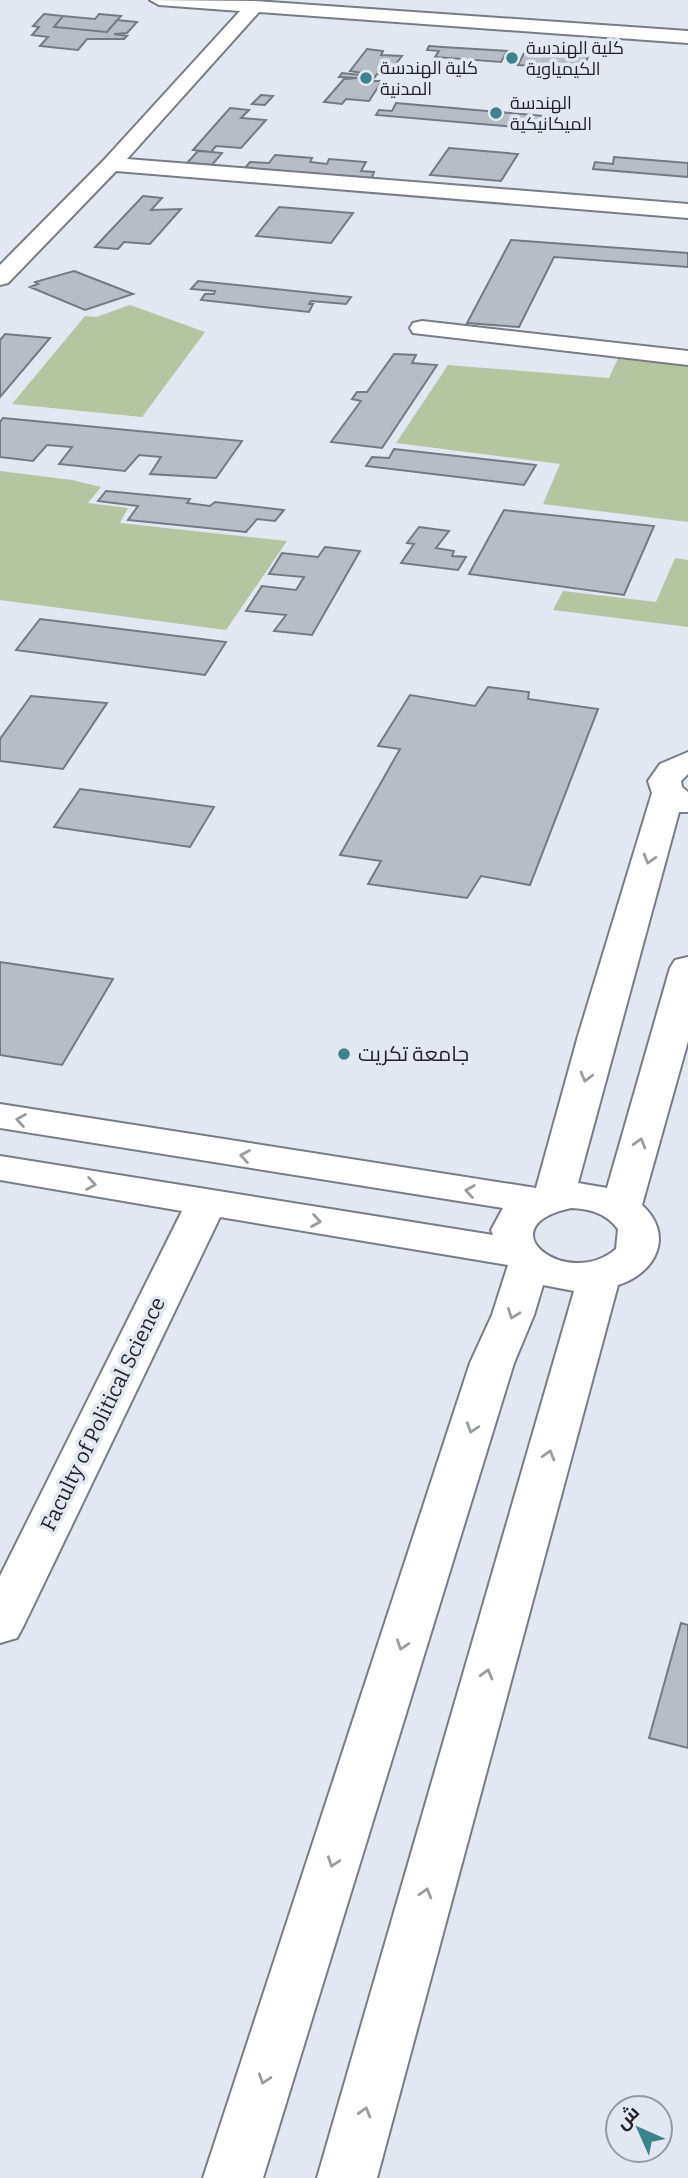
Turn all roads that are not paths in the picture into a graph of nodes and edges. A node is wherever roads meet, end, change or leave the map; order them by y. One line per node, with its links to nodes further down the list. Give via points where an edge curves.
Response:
1 (159, 0): 3 (street)
2 (309, 0): 4 (street)
3 (254, 6): 4 (street); 7 (street)
4 (396, 11): 5 (street); 6 (street)
5 (688, 26)
6 (688, 37)
7 (111, 164): 8 (street); 9 (street)
8 (688, 211)
9 (0, 278)
10 (422, 328): 11 (street)
11 (688, 358)
12 (688, 762): 13 (street, via 665,778 664,785)
13 (678, 799): 17 (street, one-way to 17)
14 (688, 968): 19 (street, one-way to 14)
15 (0, 1116): 17 (street, one-way to 15)
16 (0, 1168): 18 (street, one-way to 18)
17 (546, 1199): 19 (street, via 589,1196); 20 (street, via 515,1219 512,1242)
18 (206, 1203): 20 (street, one-way to 20); 22 (street, Faculty of Political Science)
19 (621, 1208): 21 (street, via 638,1229 637,1252 615,1271)
20 (524, 1258): 21 (street, via 562,1276); 23 (street, one-way to 23, via 513,1315 492,1363)
21 (599, 1276): 24 (street, one-way to 21)
22 (0, 1625)
23 (233, 2178)
24 (347, 2178)

